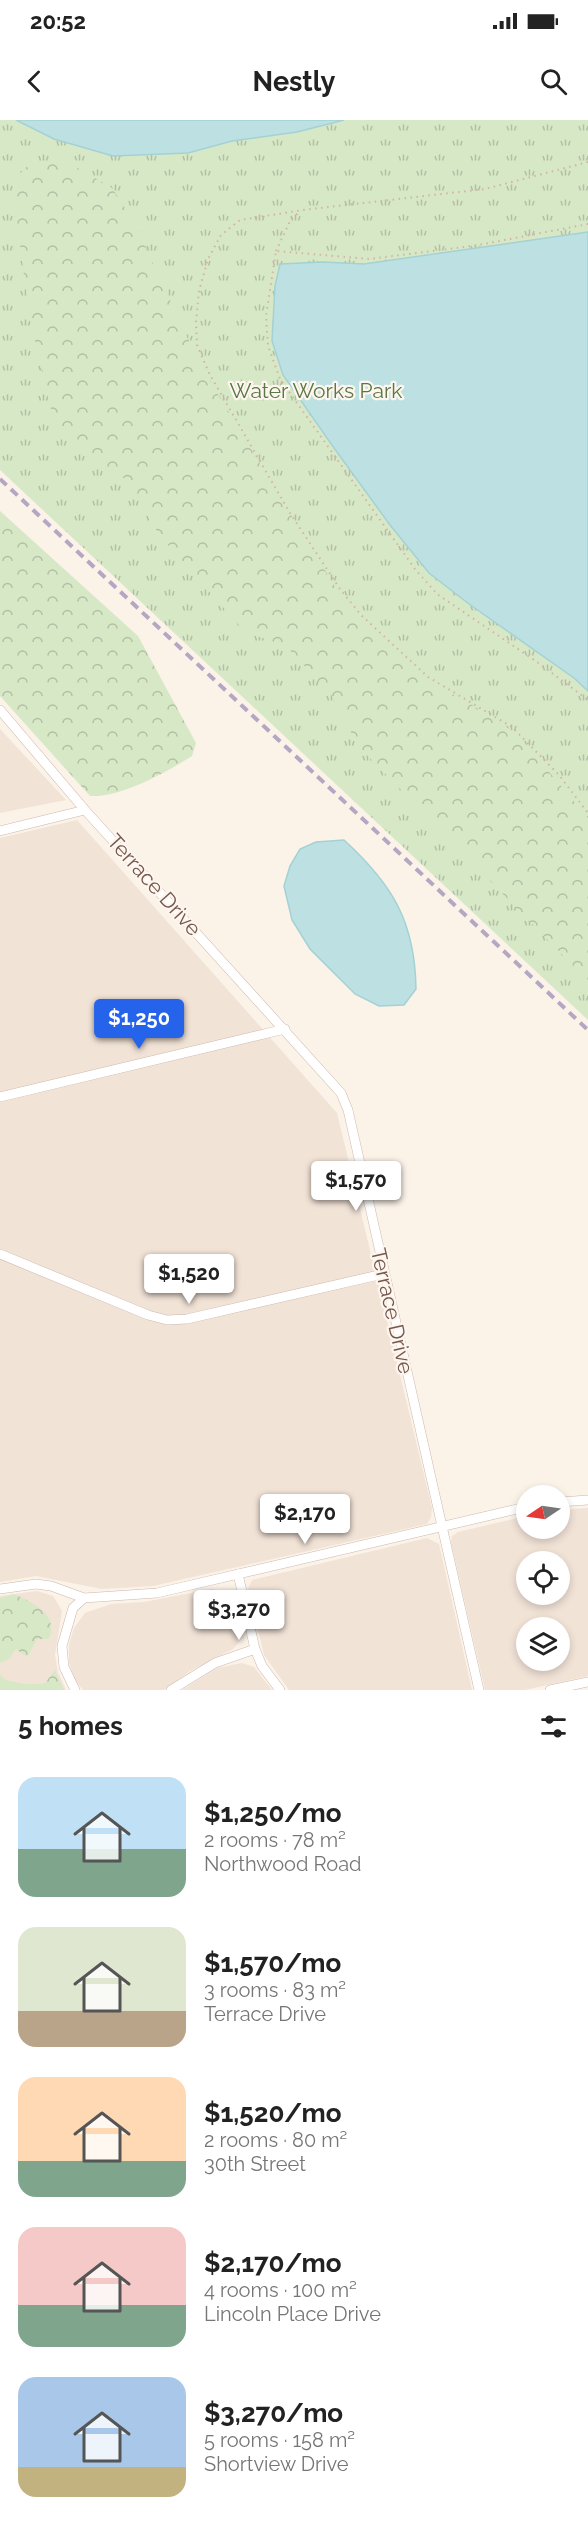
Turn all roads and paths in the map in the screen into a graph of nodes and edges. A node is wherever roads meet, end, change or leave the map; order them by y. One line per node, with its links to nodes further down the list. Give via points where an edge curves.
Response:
1 (588, 162): 2 (path, via 485,189)
2 (303, 210): 4 (path, via 291,219); 8 (path, via 240,220 221,235 208,259 196,322 197,345 210,375 290,513 361,615 428,677 512,727 559,775)
3 (588, 224): 4 (path, via 473,246 369,259)
4 (276, 251): 5 (path, via 266,316 268,346 280,379 415,569 437,594)
5 (588, 700)
6 (0, 711): 7 (street, Terrace Drive)
7 (85, 810): 9 (street); 10 (street, Terrace Drive)
8 (588, 813)
9 (0, 831)
10 (285, 1029): 11 (street); 13 (street, Terrace Drive, via 341,1093 348,1110)
11 (0, 1097)
12 (0, 1254): 13 (street, via 148,1316 167,1320 187,1319)
13 (383, 1274): 17 (street, Terrace Drive)
14 (588, 1500): 15 (street)
15 (570, 1501)
16 (516, 1510): 17 (street)
17 (442, 1528): 18 (street); 26 (street, Terrace Drive)
18 (238, 1574): 20 (street, via 157,1593); 21 (street)
19 (0, 1589): 20 (street, via 36,1584)
20 (84, 1599): 23 (street, via 73,1608 62,1646 64,1667)
21 (255, 1650): 24 (street, via 215,1663); 25 (street)
22 (588, 1682): 27 (street)
23 (75, 1690)
24 (171, 1690)
25 (280, 1690)
26 (478, 1690)
27 (550, 1690)

